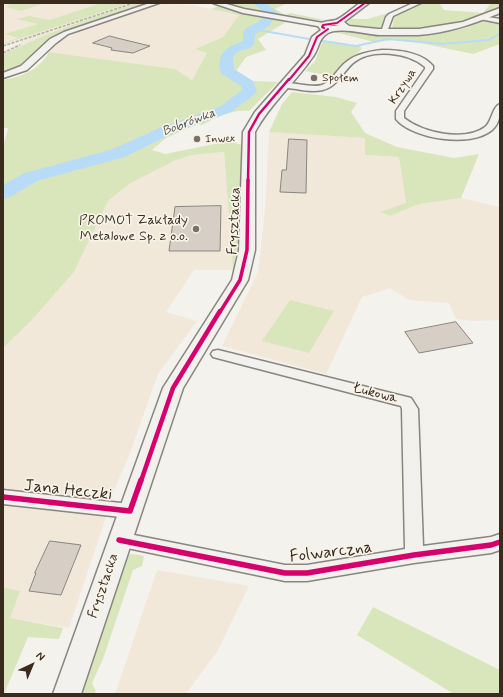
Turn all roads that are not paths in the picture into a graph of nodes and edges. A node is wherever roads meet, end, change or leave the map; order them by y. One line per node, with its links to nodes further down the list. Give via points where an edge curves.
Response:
1 (156, 3): 10 (street, via 66,33 53,40 24,68)
2 (216, 3): 8 (street, via 258,14)
3 (364, 3): 8 (street, Frysztacka)
4 (418, 3): 9 (street, via 391,15)
5 (500, 10): 6 (street)
6 (482, 18): 7 (street); 9 (street, via 444,29)
7 (500, 21)
8 (333, 26): 9 (street); 11 (street, Frysztacka, via 317,37 309,56)
9 (384, 32)
10 (3, 76)
11 (283, 84): 12 (street, Krzywa, via 324,87 355,58 370,53 394,53 417,58 429,66 429,70 400,111 400,118 410,127 442,135 477,134 489,128); 15 (street, Frysztacka, via 259,114 249,132 247,250 240,280 173,388)
12 (500, 107)
13 (218, 354): 18 (street, Łukowa, via 406,402 410,410)
14 (3, 497): 15 (street, Jana Heczki)
15 (130, 511): 16 (street, Frysztacka)
16 (119, 540): 18 (street, Folwarczna, via 285,573 307,573); 19 (street, Frysztacka)
17 (500, 542): 18 (street, Folwarczna)
18 (414, 555)
19 (67, 694)

